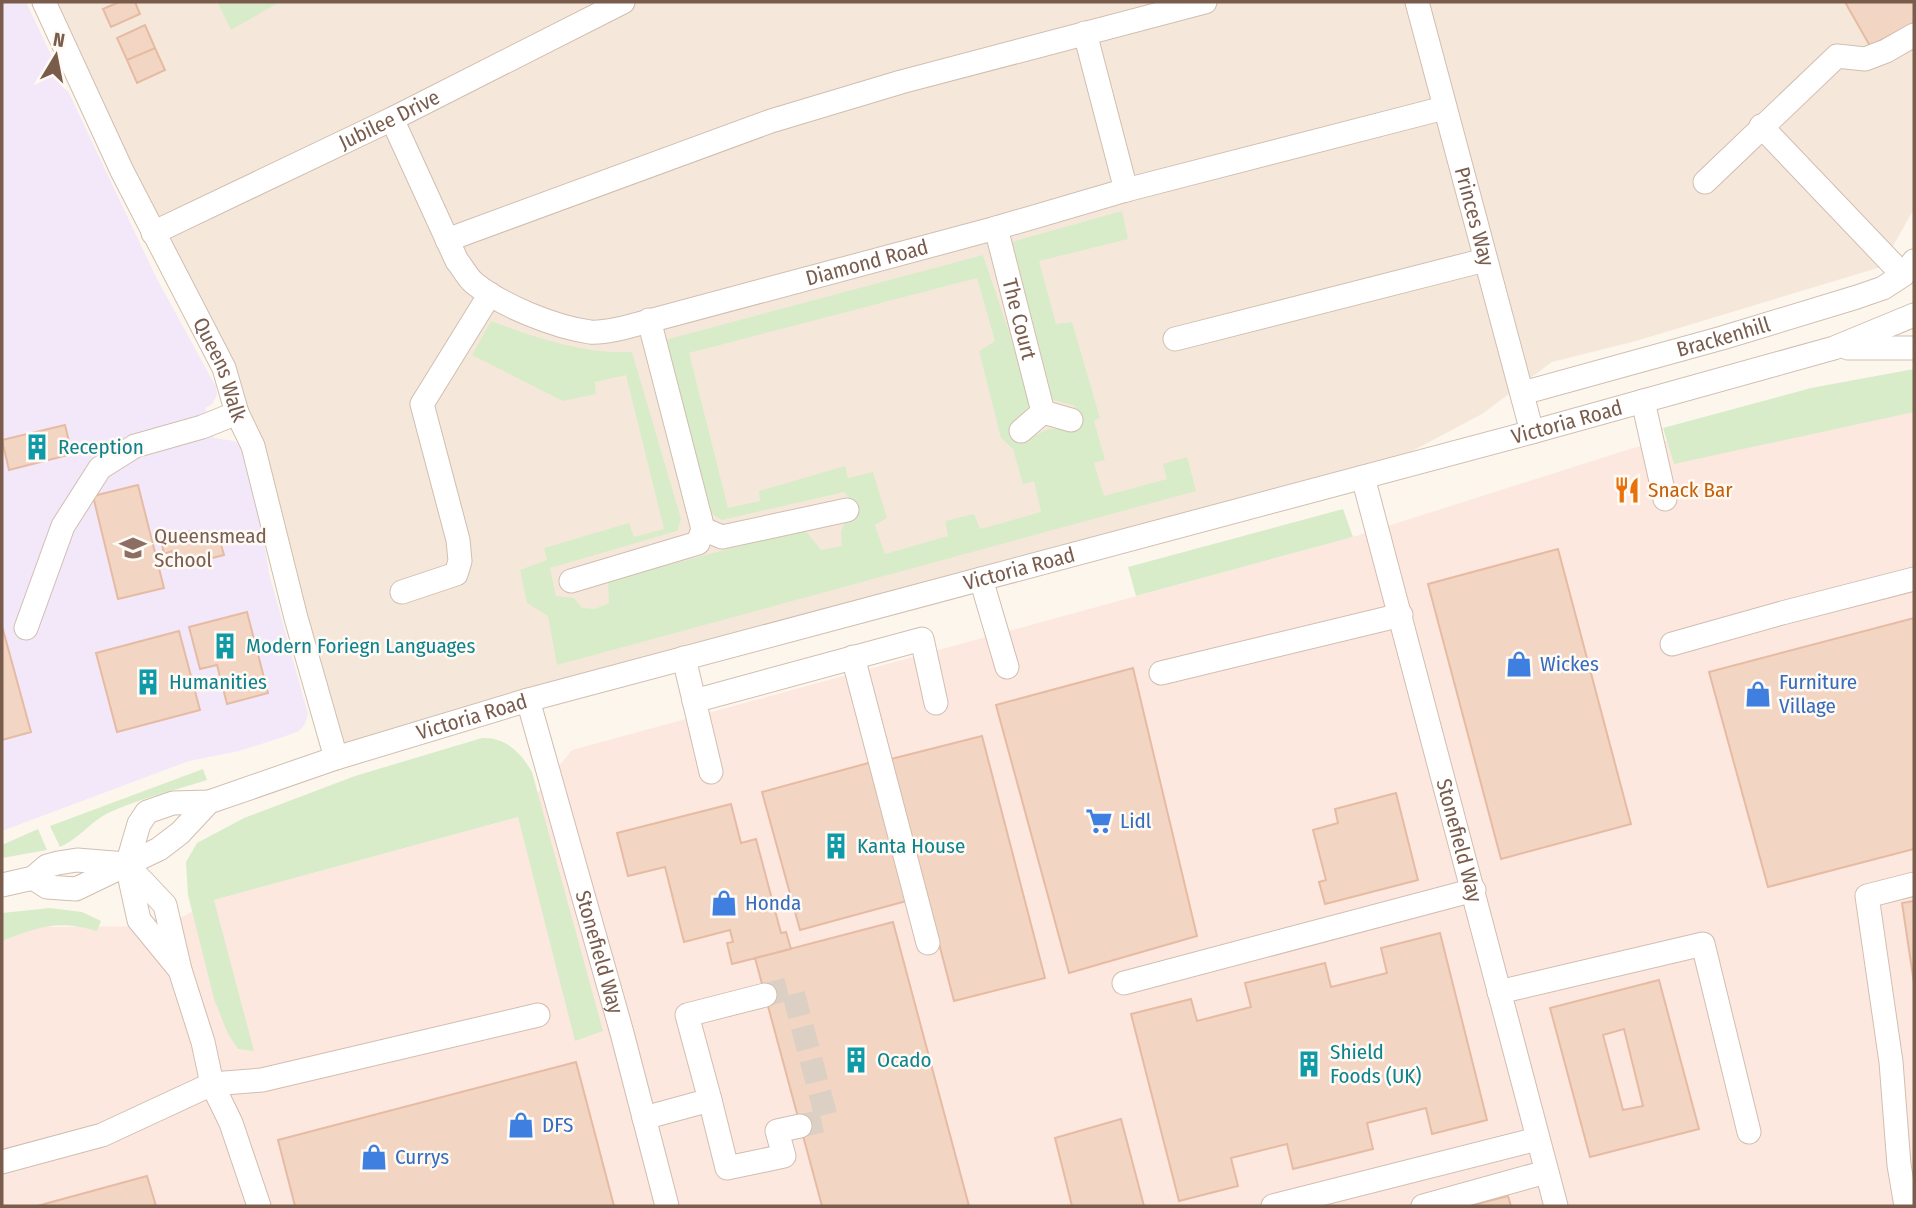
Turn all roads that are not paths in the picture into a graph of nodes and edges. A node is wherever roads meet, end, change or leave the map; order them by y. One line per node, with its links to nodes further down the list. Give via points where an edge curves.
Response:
1 (44, 2): 13 (street, Queens Walk)
2 (623, 2): 8 (street, Jubilee Drive)
3 (1205, 2): 5 (street)
4 (1417, 2): 7 (street, Princes Way)
5 (1085, 33): 11 (street); 14 (street, via 771,121)
6 (1914, 35): 9 (street, via 1865,59 1837,56)
7 (1444, 108): 11 (street, Diamond Road); 15 (street, Princes Way)
8 (392, 119): 13 (street, Jubilee Drive); 14 (street, Diamond Road)
9 (1761, 126): 10 (street); 16 (street)
10 (1704, 181)
11 (1126, 190): 12 (street, Diamond Road)
12 (996, 228): 19 (street, Diamond Road); 25 (street, The Court)
13 (153, 233): 26 (street, Queens Walk, via 224,368)
14 (447, 240): 17 (street, Diamond Road, via 472,281)
15 (1485, 260): 20 (street); 23 (street, Princes Way)
16 (1908, 268): 23 (street, Brackenhill, via 1883,288 1831,305)
17 (490, 294): 19 (street, Diamond Road, via 552,321 593,332); 37 (street, via 422,404 460,561 456,574)
18 (1914, 315): 21 (street, Victoria Road)
19 (649, 320): 33 (street)
20 (1175, 339)
21 (1834, 348): 22 (street, Victoria Road); 24 (street, Victoria Road)
22 (1914, 348)
23 (1523, 393): 29 (street, Princes Way)
24 (1643, 401): 29 (street, Victoria Road); 31 (street)
25 (1043, 412): 27 (street); 28 (street)
26 (237, 413): 39 (street, via 135,446 100,468 63,526); 48 (street, Queens Walk, via 253,446)
27 (1071, 419)
28 (1021, 430)
29 (1532, 432): 30 (street, Victoria Road)
30 (1363, 477): 34 (street, Victoria Road); 38 (street, Stonefield Way)
31 (1665, 499)
32 (847, 510): 33 (street, via 722,537)
33 (703, 529): 36 (street, via 698,543)
34 (981, 579): 42 (street, Victoria Road); 43 (street)
35 (1914, 579): 40 (street)
36 (570, 581)
37 (402, 592)
38 (1401, 615): 44 (street); 54 (street, Stonefield Way)
39 (26, 628)
40 (1672, 644)
41 (853, 657): 46 (street); 47 (street, via 922,639); 55 (street)
42 (684, 658): 45 (street, Victoria Road); 46 (street)
43 (1007, 667)
44 (1161, 673)
45 (528, 700): 48 (street, Victoria Road); 62 (street, Stonefield Way)
46 (694, 701): 49 (street)
47 (936, 703)
48 (336, 758): 50 (street, Victoria Road)
49 (712, 772)
50 (209, 802): 51 (street, Victoria Road, via 159,849); 51 (street, Victoria Road, via 173,803 147,812)
51 (127, 864): 53 (street, Victoria Road, via 76,889 47,887 33,878); 60 (street, via 139,920 180,970)
52 (1914, 884): 73 (street, via 1867,896)
53 (2, 885)
54 (1474, 890): 56 (street); 57 (street, Stonefield Way)
55 (928, 943)
56 (1124, 983)
57 (1499, 992): 64 (street, via 1703,944); 65 (street, Stonefield Way)
58 (765, 995): 61 (street, via 687,1015)
59 (538, 1015): 60 (street, via 262,1080)
60 (212, 1084): 66 (street, via 102,1135); 68 (street, via 231,1123)
61 (710, 1100): 62 (street); 63 (street, via 727,1168 784,1156 777,1131)
62 (644, 1118): 69 (street, Stonefield Way)
63 (800, 1126)
64 (1749, 1132)
65 (1537, 1139): 67 (street, Stonefield Way); 70 (street)
66 (2, 1162)
67 (1546, 1172): 71 (street); 72 (street, Stonefield Way)
68 (259, 1206)
69 (667, 1206)
70 (1273, 1206)
71 (1423, 1206)
72 (1556, 1206)
73 (1906, 1206)

